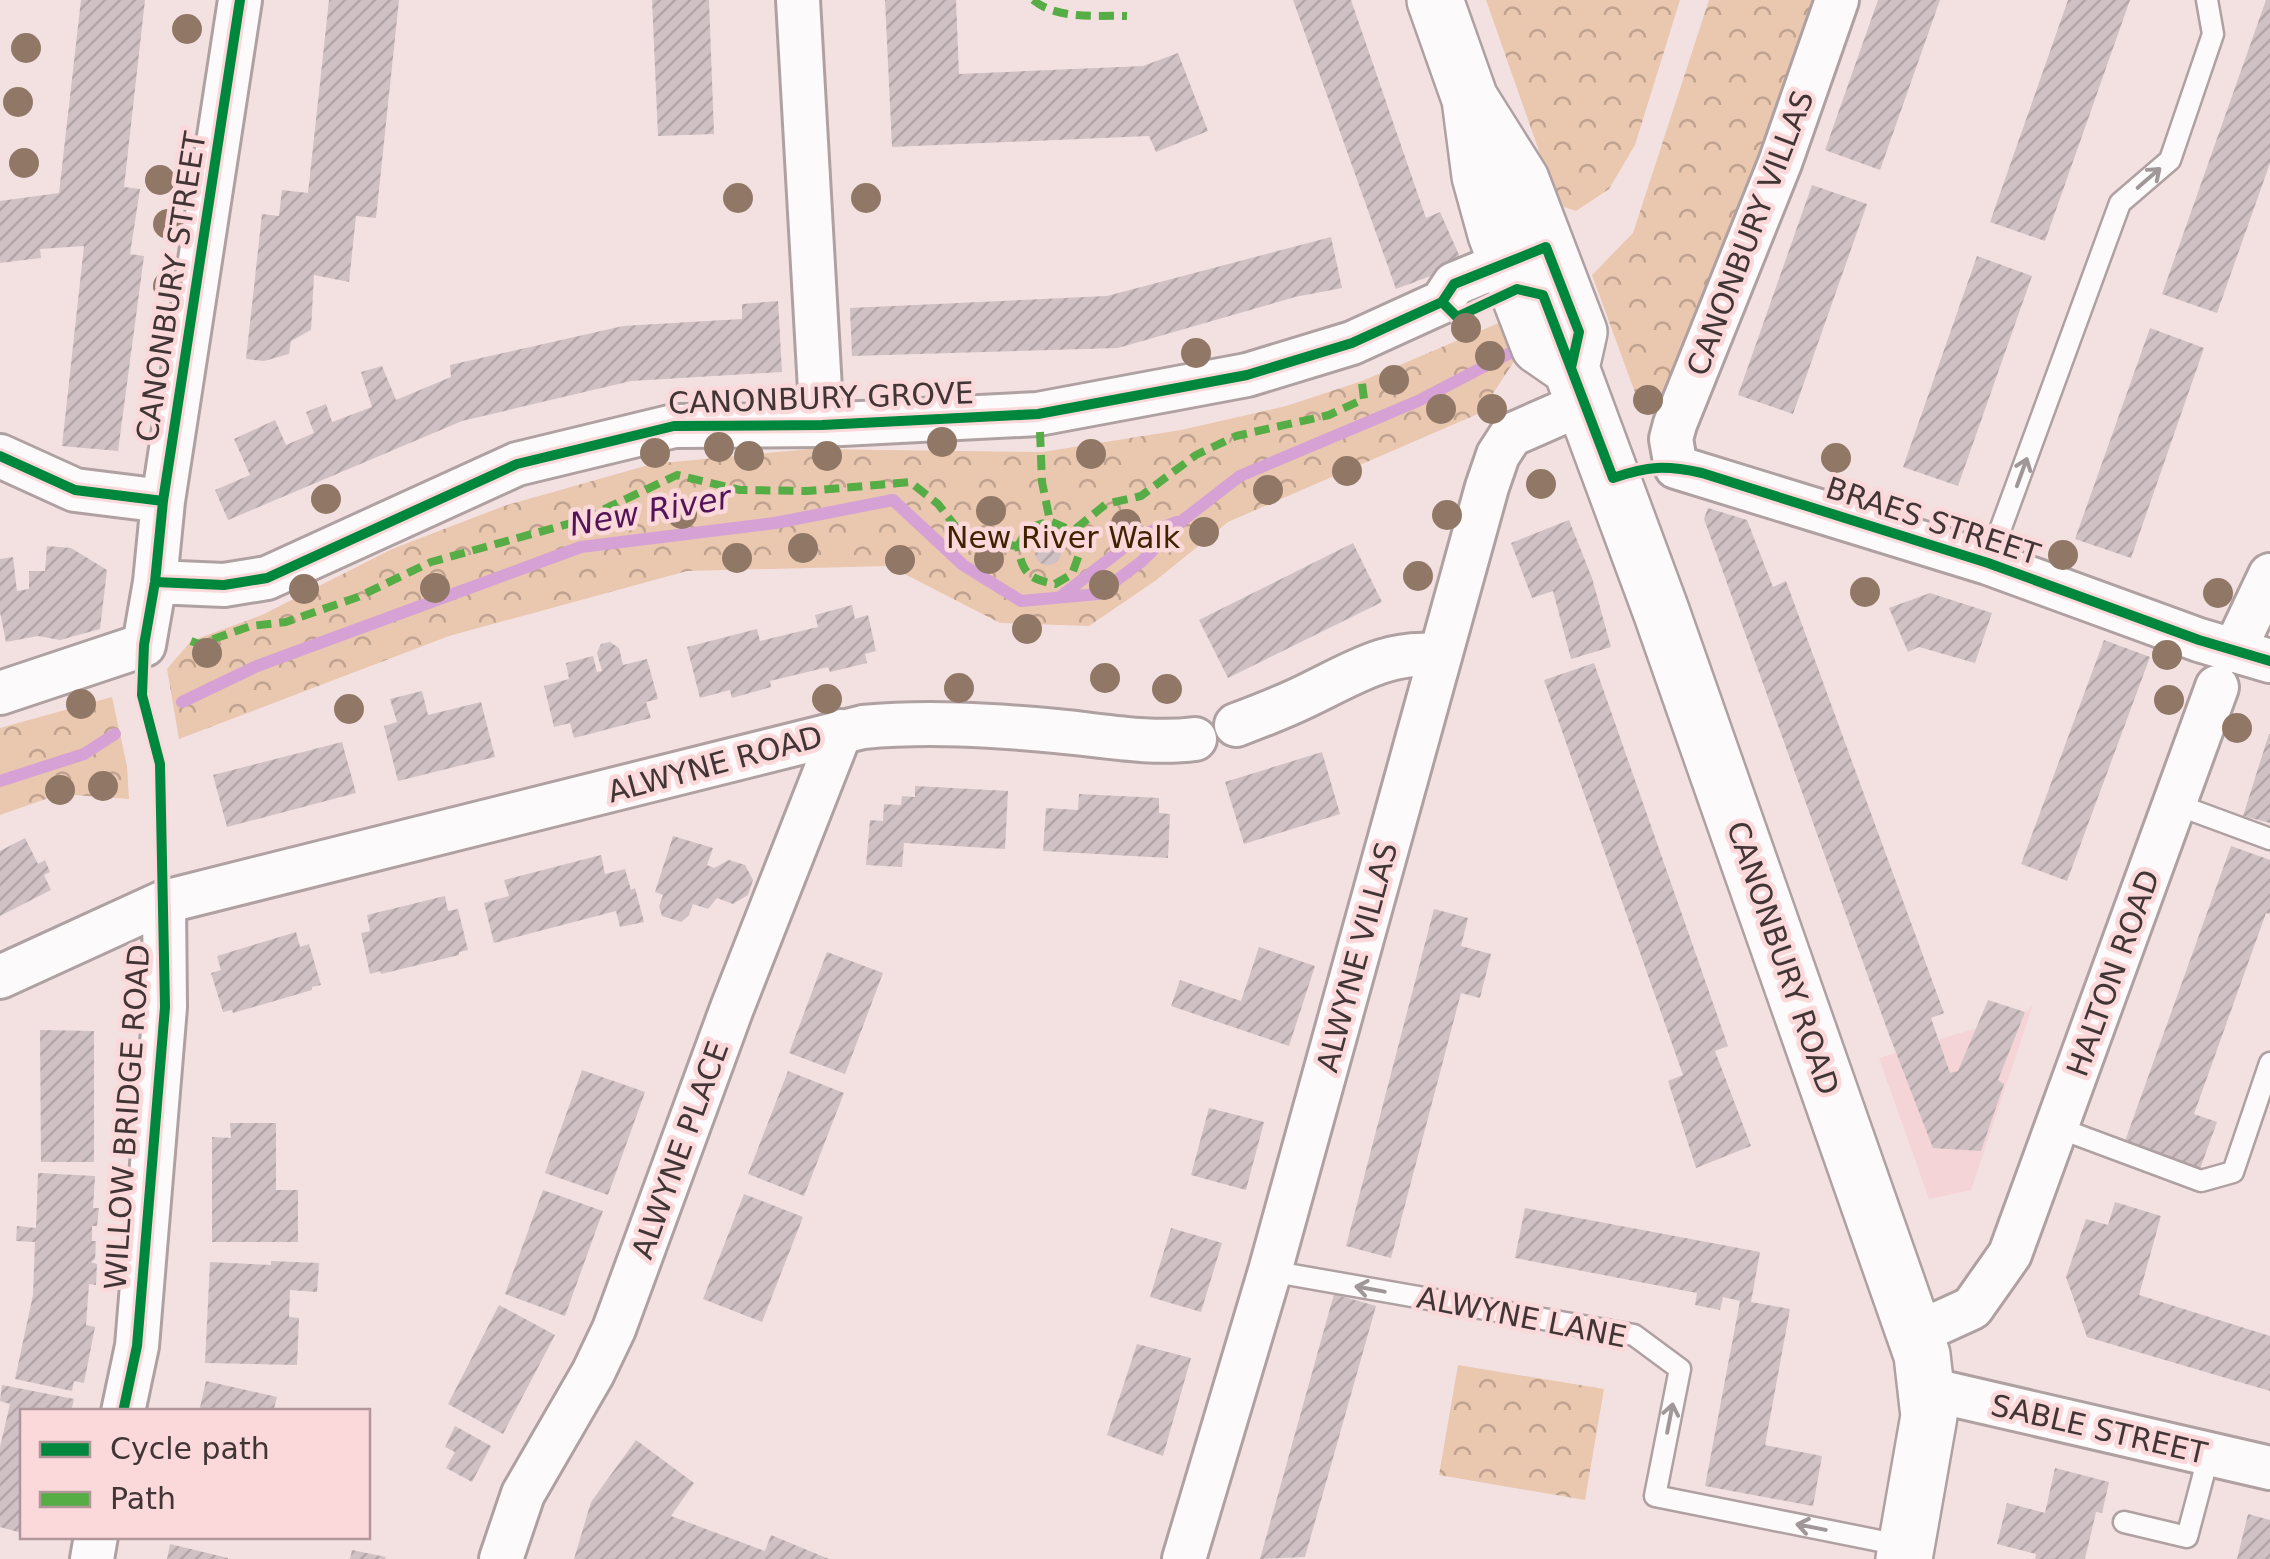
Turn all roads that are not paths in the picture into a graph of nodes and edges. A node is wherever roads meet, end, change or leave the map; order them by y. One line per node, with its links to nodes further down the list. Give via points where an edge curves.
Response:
1 (240, 0): 12 (street, CANONBURY STREET)
2 (798, 0): 9 (street)
3 (1435, 0): 6 (main road, CANONBURY ROAD)
4 (1837, 0): 11 (street, CANONBURY VILLAS, via 1675,424)
5 (2207, 0): 13 (lane, one-way to 5, via 2120,203 2170,160 2213,34)
6 (1470, 99): 7 (main road, CANONBURY ROAD, via 1480,176); 8 (main road, CANONBURY ROAD, via 1521,180 1579,332)
7 (1506, 262): 8 (main road, CANONBURY ROAD, via 1539,346); 9 (street, CANONBURY GROVE, via 1454,284 1442,302 1352,343 1247,376 1038,414)
8 (1578, 386): 16 (street, ALWYNE VILLAS, via 1504,443); 29 (main road, CANONBURY ROAD)
9 (822, 425): 15 (street, CANONBURY GROVE, via 674,426 517,464 267,578 224,585)
10 (0, 456): 12 (street, via 74,490)
11 (1676, 467): 13 (street, BRAES STREET)
12 (162, 500): 15 (street, CANONBURY STREET)
13 (1988, 563): 17 (street, BRAES STREET)
14 (2270, 575): 17 (street, HALTON ROAD)
15 (155, 582): 18 (street, via 144,645)
16 (1440, 656): 19 (street, via 1380,660); 28 (street, ALWYNE VILLAS)
17 (2240, 666): 22 (street, HALTON ROAD)
18 (0, 693)
19 (1236, 725)
20 (841, 731): 21 (street, ALWYNE ROAD, via 918,723); 24 (street, ALWYNE ROAD); 36 (street, ALWYNE PLACE, via 614,1330 523,1494)
21 (1195, 738)
22 (2174, 804): 23 (lane); 27 (street, HALTON ROAD)
23 (2270, 839)
24 (164, 902): 25 (street, ALWYNE ROAD); 31 (street, WILLOW BRIDGE ROAD, via 165,1008 137,1346)
25 (0, 977)
26 (2270, 1064): 27 (lane, via 2233,1172 2201,1181)
27 (2056, 1127): 29 (street, HALTON ROAD, via 2000,1271 1972,1308)
28 (1270, 1271): 35 (lane, ALWYNE LANE, one-way to 28, via 1655,1496 1680,1370 1634,1336); 37 (street, ALWYNE VILLAS)
29 (1915, 1334): 30 (main road, CANONBURY ROAD)
30 (1928, 1389): 32 (street, SABLE STREET); 35 (main road, CANONBURY ROAD)
31 (125, 1409)
32 (2209, 1454): 33 (street, SABLE STREET); 34 (lane, via 2187,1537)
33 (2270, 1468)
34 (2124, 1522)
35 (1906, 1552)
36 (501, 1559)
37 (1184, 1559)

